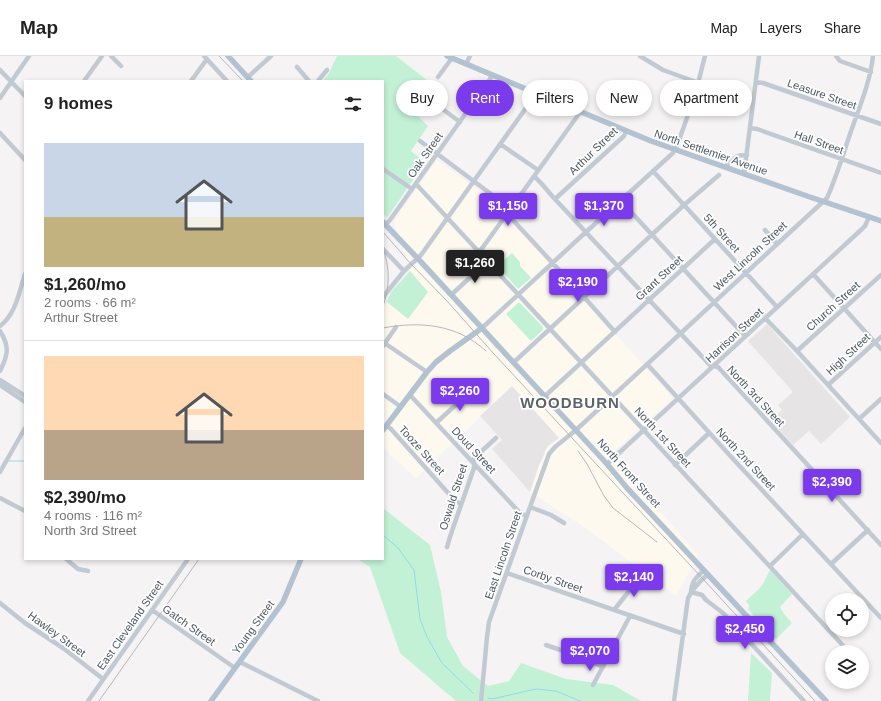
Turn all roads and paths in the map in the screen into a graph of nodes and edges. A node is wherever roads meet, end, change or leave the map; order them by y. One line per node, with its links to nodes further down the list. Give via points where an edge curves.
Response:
1 (29, 56): 30 (street)
2 (102, 56): 23 (street)
3 (111, 56): 15 (street)
4 (228, 56): 22 (main road)
5 (271, 56): 22 (street)
6 (470, 56): 14 (street)
7 (640, 56): 28 (street, via 660,69)
8 (705, 56): 29 (street)
9 (759, 56): 31 (street)
10 (836, 56): 19 (street, via 840,61)
11 (873, 56): 19 (street, West Lincoln Street)
12 (205, 57): 24 (street); 25 (street)
13 (449, 57): 14 (main road, North Settlemier Avenue); 21 (street)
14 (466, 64): 20 (main road, North Settlemier Avenue)
15 (121, 66)
16 (297, 67): 26 (street)
17 (0, 70): 30 (street)
18 (327, 70): 27 (street)
19 (871, 72): 40 (street, West Lincoln Street)
20 (492, 75): 32 (main road, North Settlemier Avenue); 41 (street, Oak Street)
21 (438, 77)
22 (250, 79)
23 (85, 80)
24 (192, 80)
25 (226, 80)
26 (308, 80)
27 (319, 80)
28 (691, 80)
29 (700, 80)
30 (11, 82): 33 (street); 34 (street)
31 (756, 82): 40 (street, Leasure Street); 43 (street)
32 (522, 88)
33 (24, 95)
34 (0, 98)
35 (448, 113): 41 (street)
36 (522, 113): 47 (street)
37 (588, 114): 44 (main road, North Settlemier Avenue)
38 (577, 116): 55 (street)
39 (687, 116): 48 (street)
40 (856, 116): 42 (street, Leasure Street); 52 (street, West Lincoln Street)
41 (460, 122): 49 (street, Oak Street)
42 (881, 124)
43 (750, 128): 50 (street); 52 (street, Hall Street)
44 (626, 131): 48 (main road, North Settlemier Avenue); 64 (street, Arthur Street, via 624,136)
45 (0, 133): 51 (street)
46 (420, 141): 49 (street)
47 (500, 144): 55 (street); 61 (street)
48 (675, 150): 53 (main road, North Settlemier Avenue); 56 (street)
49 (437, 154): 61 (street); 62 (street, Oak Street)
50 (747, 155): 53 (street, via 739,155); 58 (street)
51 (24, 159)
52 (841, 159): 57 (street, Hall Street); 66 (street, West Lincoln Street, via 828,197)
53 (724, 167): 58 (main road, North Settlemier Avenue)
54 (384, 170): 63 (street)
55 (538, 170): 60 (street)
56 (653, 171): 65 (street); 67 (street, 5th Street)
57 (881, 173)
58 (744, 174): 66 (main road, North Settlemier Avenue)
59 (719, 175): 67 (street)
60 (534, 176): 64 (street, North 3rd Street); 68 (street)
61 (474, 181): 68 (street, via 503,203); 70 (street)
62 (416, 184): 63 (street, Oak Street); 70 (street, North 1st Street)
63 (412, 189): 72 (street, Oak Street)
64 (555, 199): 74 (street, North 3rd Street)
65 (621, 201): 74 (street); 75 (street)
66 (823, 201): 69 (main road, North Settlemier Avenue); 77 (street, West Lincoln Street)
67 (684, 205): 75 (street); 76 (street, 5th Street)
68 (508, 212): 79 (street); 82 (street)
69 (869, 217): 71 (main road, North Settlemier Avenue); 87 (street, Harrison Street, via 865,226)
70 (447, 218): 79 (street, North 1st Street); 80 (street)
71 (881, 221)
72 (384, 224): 80 (main road, North Front Street)
73 (765, 230): 77 (street)
74 (586, 232): 82 (street); 83 (street, North 3rd Street)
75 (652, 235): 83 (street); 84 (street)
76 (715, 239): 84 (street, Grant Street); 86 (street, 5th Street)
77 (777, 244): 86 (street, West Lincoln Street)
78 (384, 250): 85 (street)
79 (479, 252): 81 (street, North 1st Street)
80 (417, 259): 85 (street); 90 (main road, North Front Street)
81 (488, 261): 90 (street); 91 (street, North 1st Street)
82 (553, 264): 91 (street); 93 (street)
83 (618, 266): 93 (street); 94 (street, North 3rd Street)
84 (683, 269): 94 (street, Grant Street); 95 (street)
85 (404, 271): 92 (street)
86 (746, 273): 95 (street, West Lincoln Street); 96 (street, 5th Street)
87 (813, 274): 96 (street, Harrison Street); 97 (street)
88 (881, 274): 97 (street, Church Street)
89 (24, 281): 99 (street, via 11,314)
90 (451, 295): 101 (main road, North Front Street)
91 (519, 295): 101 (street); 102 (street, North 1st Street)
92 (384, 296)
93 (584, 297): 102 (street); 104 (street)
94 (649, 300): 104 (street, Grant Street); 105 (street, North 3rd Street)
95 (714, 302): 105 (street, West Lincoln Street); 106 (street)
96 (777, 307): 98 (street, Harrison Street)
97 (844, 308): 108 (street); 111 (street, Church Street)
98 (765, 318): 106 (street, Harrison Street); 111 (street)
99 (0, 326)
100 (396, 327): 109 (street)
101 (482, 328): 112 (main road, North Front Street); 117 (main road, via 443,356)
102 (550, 329): 112 (street); 113 (street, North 1st Street)
103 (0, 331): 116 (street, via 7,351)
104 (615, 332): 113 (street, Grant Street)
105 (680, 334): 114 (street, West Lincoln Street); 115 (street, North 3rd Street)
106 (746, 336): 115 (street, Harrison Street)
107 (881, 337): 108 (street, High Street)
108 (875, 342): 110 (street); 120 (street, High Street)
109 (384, 344): 117 (street)
110 (881, 349)
111 (797, 351): 120 (street)
112 (514, 362): 125 (main road, North Front Street)
113 (582, 362): 125 (street, Grant Street); 126 (street, North 1st Street)
114 (647, 364): 126 (street, West Lincoln Street); 127 (street, North 2nd Street)
115 (713, 366): 127 (street, Harrison Street); 150 (street, North 3rd Street, via 718,367)
116 (0, 371)
117 (427, 372): 124 (main road)
118 (0, 380): 122 (street)
119 (0, 385): 129 (street)
120 (828, 385): 131 (street)
121 (472, 390): 132 (street)
122 (24, 395)
123 (384, 395): 130 (street)
124 (410, 395): 130 (main road); 132 (street, Doud Street)
125 (545, 396): 135 (main road, North Front Street)
126 (612, 396): 135 (street, West Lincoln Street); 136 (street, North 1st Street)
127 (678, 398): 136 (street, Harrison Street); 137 (street, North 2nd Street)
128 (881, 399): 131 (street)
129 (24, 401)
130 (401, 407): 133 (main road)
131 (859, 419): 139 (street)
132 (436, 423): 140 (street, Doud Street)
133 (385, 428): 145 (street, Tooze Street, via 391,429)
134 (24, 430): 143 (street)
135 (576, 430): 141 (main road, North Front Street); 146 (street, East Lincoln Street, via 549,454)
136 (644, 430): 141 (street, Harrison Street); 142 (street, North 1st Street)
137 (709, 433): 142 (street); 151 (street, North 2nd Street)
138 (496, 438): 140 (street, Oswald Street, via 474,458)
139 (881, 443)
140 (474, 463): 145 (street, Oswald Street); 148 (street, Doud Street, via 521,514)
141 (607, 464): 160 (main road, North Front Street)
142 (675, 464): 158 (street, North 1st Street)
143 (0, 472)
144 (0, 498): 147 (street)
145 (461, 504): 153 (street, Oswald Street)
146 (530, 507): 148 (street, East Lincoln Street); 149 (street)
147 (24, 510)
148 (527, 516): 161 (street, East Lincoln Street)
149 (564, 523)
150 (868, 530): 152 (street, North 3rd Street); 157 (street)
151 (803, 534): 157 (street, North 2nd Street); 158 (street)
152 (881, 545)
153 (447, 547)
154 (67, 560): 159 (street, via 78,569)
155 (187, 560): 165 (street, East Cleveland Street)
156 (301, 560): 172 (main road, Young Street, via 283,602)
157 (831, 564): 168 (street, North 2nd Street)
158 (770, 566): 171 (street, North 1st Street)
159 (88, 571)
160 (706, 572): 163 (street); 183 (main road, North Front Street)
161 (507, 573): 166 (street, Corby Street); 180 (street, East Lincoln Street, via 488,627)
162 (641, 576): 166 (street)
163 (691, 592): 169 (street); 182 (street, via 702,595 723,613)
164 (0, 603): 175 (street, Hawley Street)
165 (152, 610): 174 (street, Gatch Street); 175 (street, East Cleveland Street)
166 (614, 610): 167 (street, Corby Street)
167 (630, 616): 169 (street, Corby Street); 173 (street)
168 (881, 618)
169 (684, 634): 181 (street)
170 (546, 645): 173 (street)
171 (843, 645)
172 (240, 662): 174 (main road, Young Street); 179 (street)
173 (603, 667): 176 (street)
174 (235, 668): 178 (main road, Young Street)
175 (103, 680): 177 (street, East Cleveland Street)
176 (593, 685)
177 (88, 701)
178 (211, 701)
179 (318, 701)
180 (481, 701)
181 (674, 701)
182 (804, 701)
183 (826, 701)

